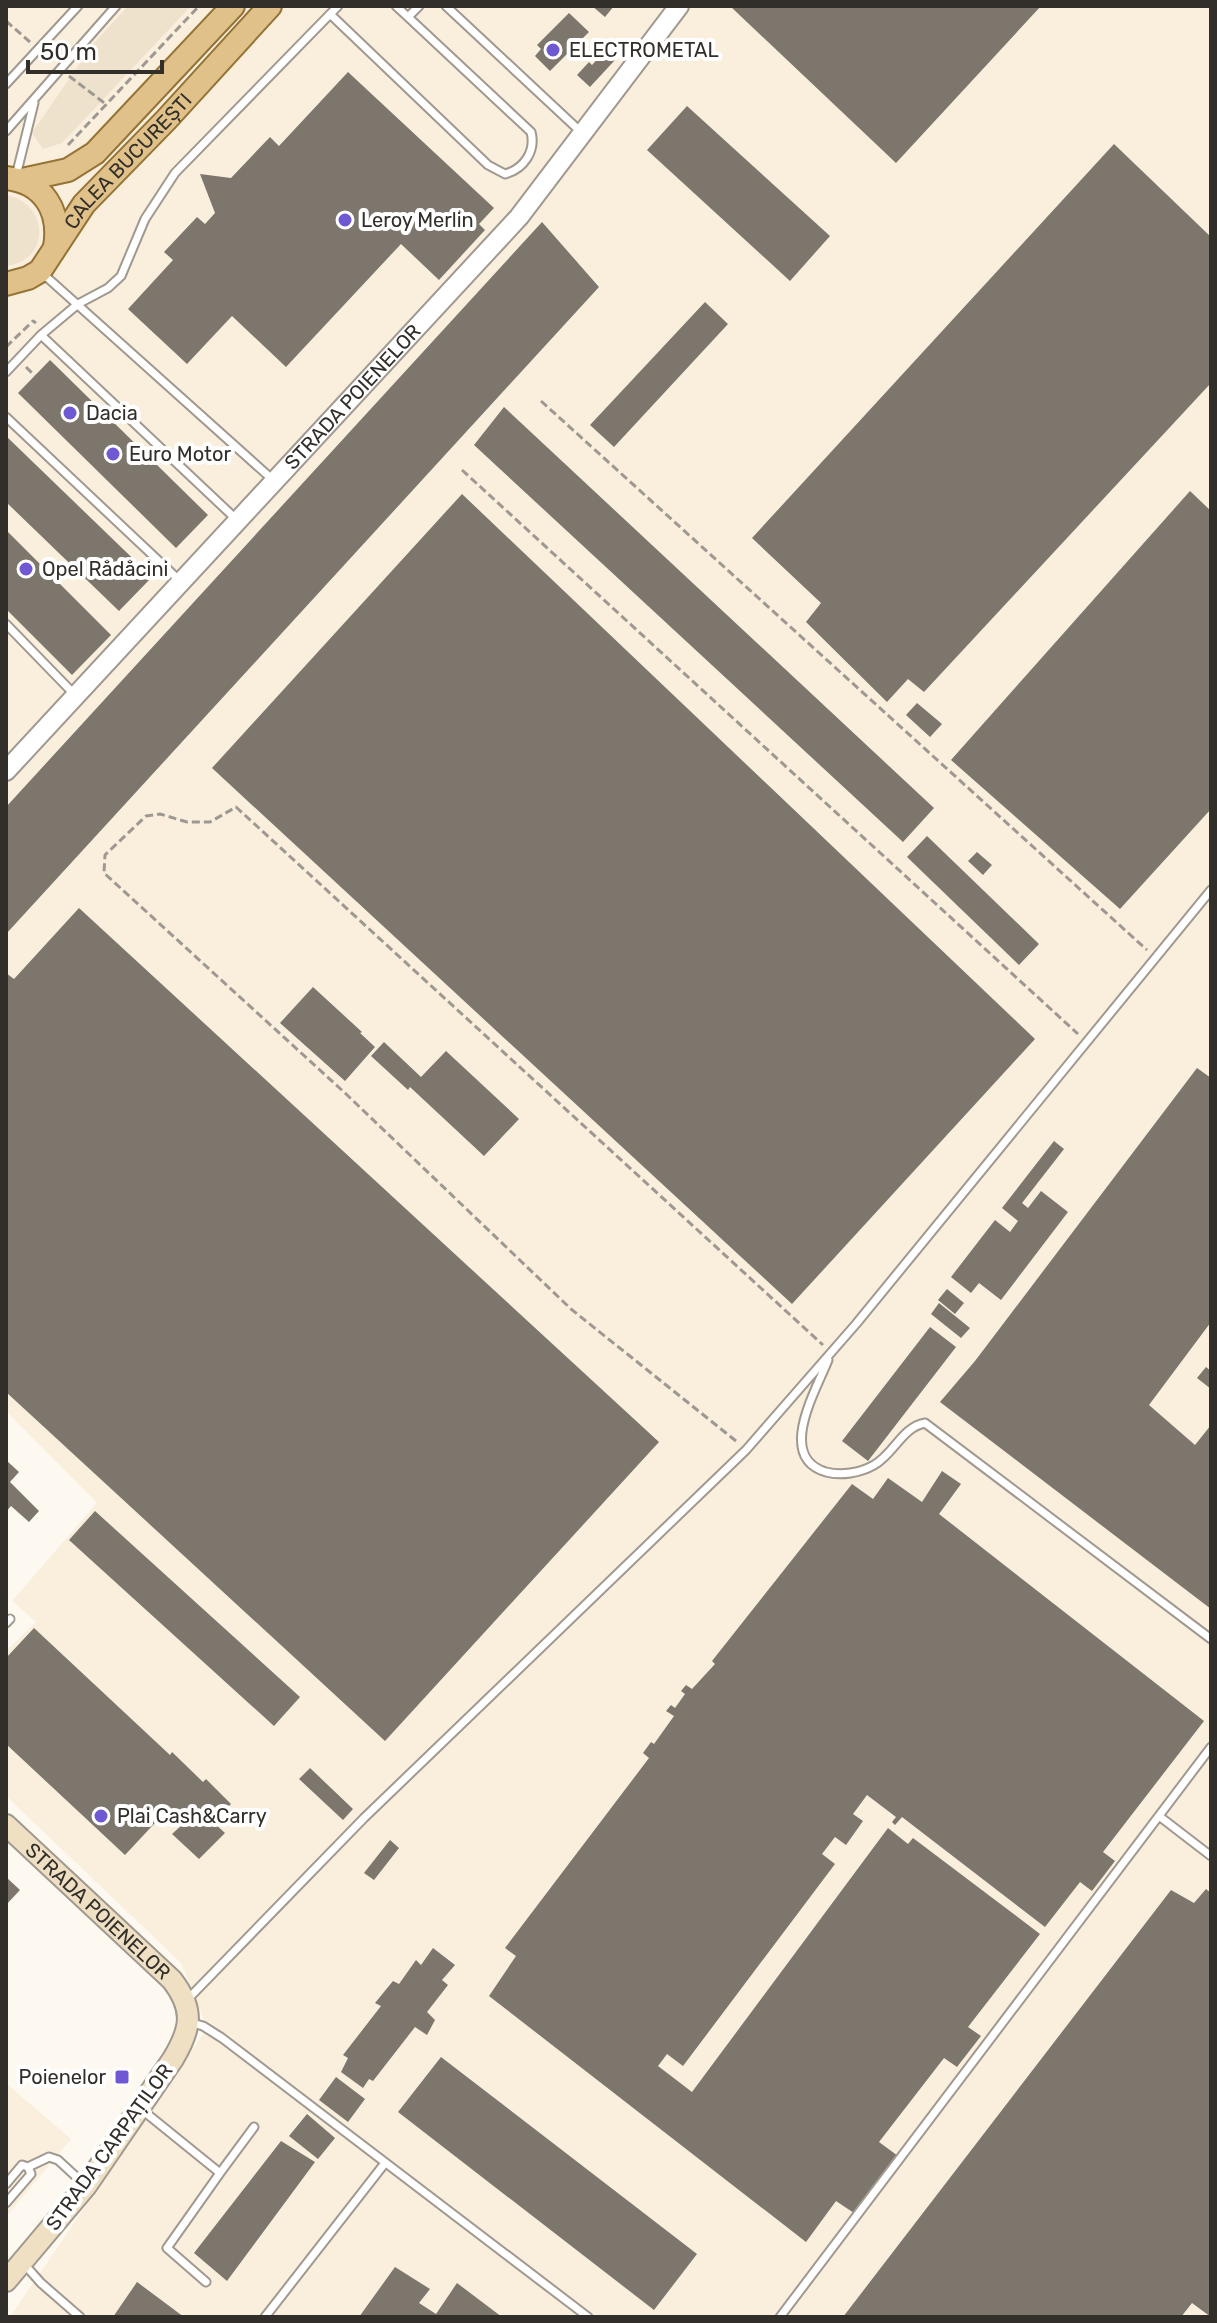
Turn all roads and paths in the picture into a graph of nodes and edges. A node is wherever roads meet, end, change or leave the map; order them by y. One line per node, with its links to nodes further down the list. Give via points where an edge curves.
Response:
1 (78, 6): 14 (lane)
2 (116, 6): 15 (lane)
3 (199, 6): 16 (path)
4 (233, 6): 20 (main road, CALEA BUCUREȘTI, via 95,153 68,170)
5 (270, 6): 21 (main road, CALEA BUCUREȘTI, via 84,204)
6 (338, 6): 11 (lane)
7 (396, 6): 12 (lane)
8 (419, 6): 12 (lane)
9 (446, 6): 18 (lane)
10 (679, 6): 18 (street, STRADA POIENELOR)
11 (330, 14): 12 (lane, via 488,165 505,174 521,167 531,151 531,132); 24 (lane, via 175,173 140,227 121,276)
12 (408, 17)
13 (66, 74): 16 (path)
14 (6, 84)
15 (39, 94): 17 (lane); 20 (lane)
16 (107, 105): 19 (path)
17 (6, 131)
18 (583, 133): 30 (street, STRADA POIENELOR, via 519,217)
19 (65, 147)
20 (15, 179): 21 (main road, CALEA BUCUREȘTI, via 37,188 48,200 58,231)
21 (55, 248): 22 (main road, CALEA BUCUREȘTI)
22 (40, 271): 23 (main road); 24 (lane)
23 (9, 288)
24 (78, 304): 25 (lane); 30 (lane)
25 (41, 335): 26 (lane); 31 (lane)
26 (6, 372)
27 (541, 401): 37 (path)
28 (6, 417): 32 (lane)
29 (462, 470): 38 (path)
30 (273, 480): 31 (street, STRADA POIENELOR)
31 (237, 520): 32 (street, STRADA POIENELOR)
32 (181, 583): 34 (street, STRADA POIENELOR)
33 (6, 624): 34 (lane)
34 (76, 696): 35 (street, STRADA POIENELOR)
35 (6, 771)
36 (1211, 890): 37 (lane)
37 (1155, 958): 38 (lane)
38 (1087, 1042): 39 (lane)
39 (831, 1353): 40 (lane); 40 (path, via 236,807 210,822 146,816 105,855 104,873 571,1309); 41 (lane, via 800,1429 803,1453 814,1469 834,1474 873,1466 909,1429 925,1423)
40 (746, 1450): 46 (lane, via 364,1818)
41 (1211, 1639)
42 (1211, 1747): 43 (lane)
43 (1159, 1816): 45 (lane); 61 (lane)
44 (6, 1825): 46 (main road, STRADA POIENELOR, via 166,1974 180,1990)
45 (1211, 1856)
46 (187, 2012): 47 (main road, STRADA CARPAȚILOR, via 182,2043); 49 (lane)
47 (139, 2108): 51 (lane); 53 (main road, STRADA CARPAȚILOR)
48 (254, 2127): 51 (lane)
49 (385, 2163): 59 (lane); 60 (lane)
50 (28, 2167): 52 (lane, via 22,2165); 53 (lane, via 49,2157); 54 (lane, via 31,2174)
51 (220, 2173): 57 (lane, via 167,2248)
52 (6, 2184)
53 (86, 2186): 55 (main road, STRADA CARPAȚILOR)
54 (6, 2203)
55 (23, 2263): 56 (main road, STRADA CARPAȚILOR); 58 (lane)
56 (6, 2281)
57 (206, 2282)
58 (80, 2317)
59 (265, 2317)
60 (588, 2317)
61 (780, 2317)

